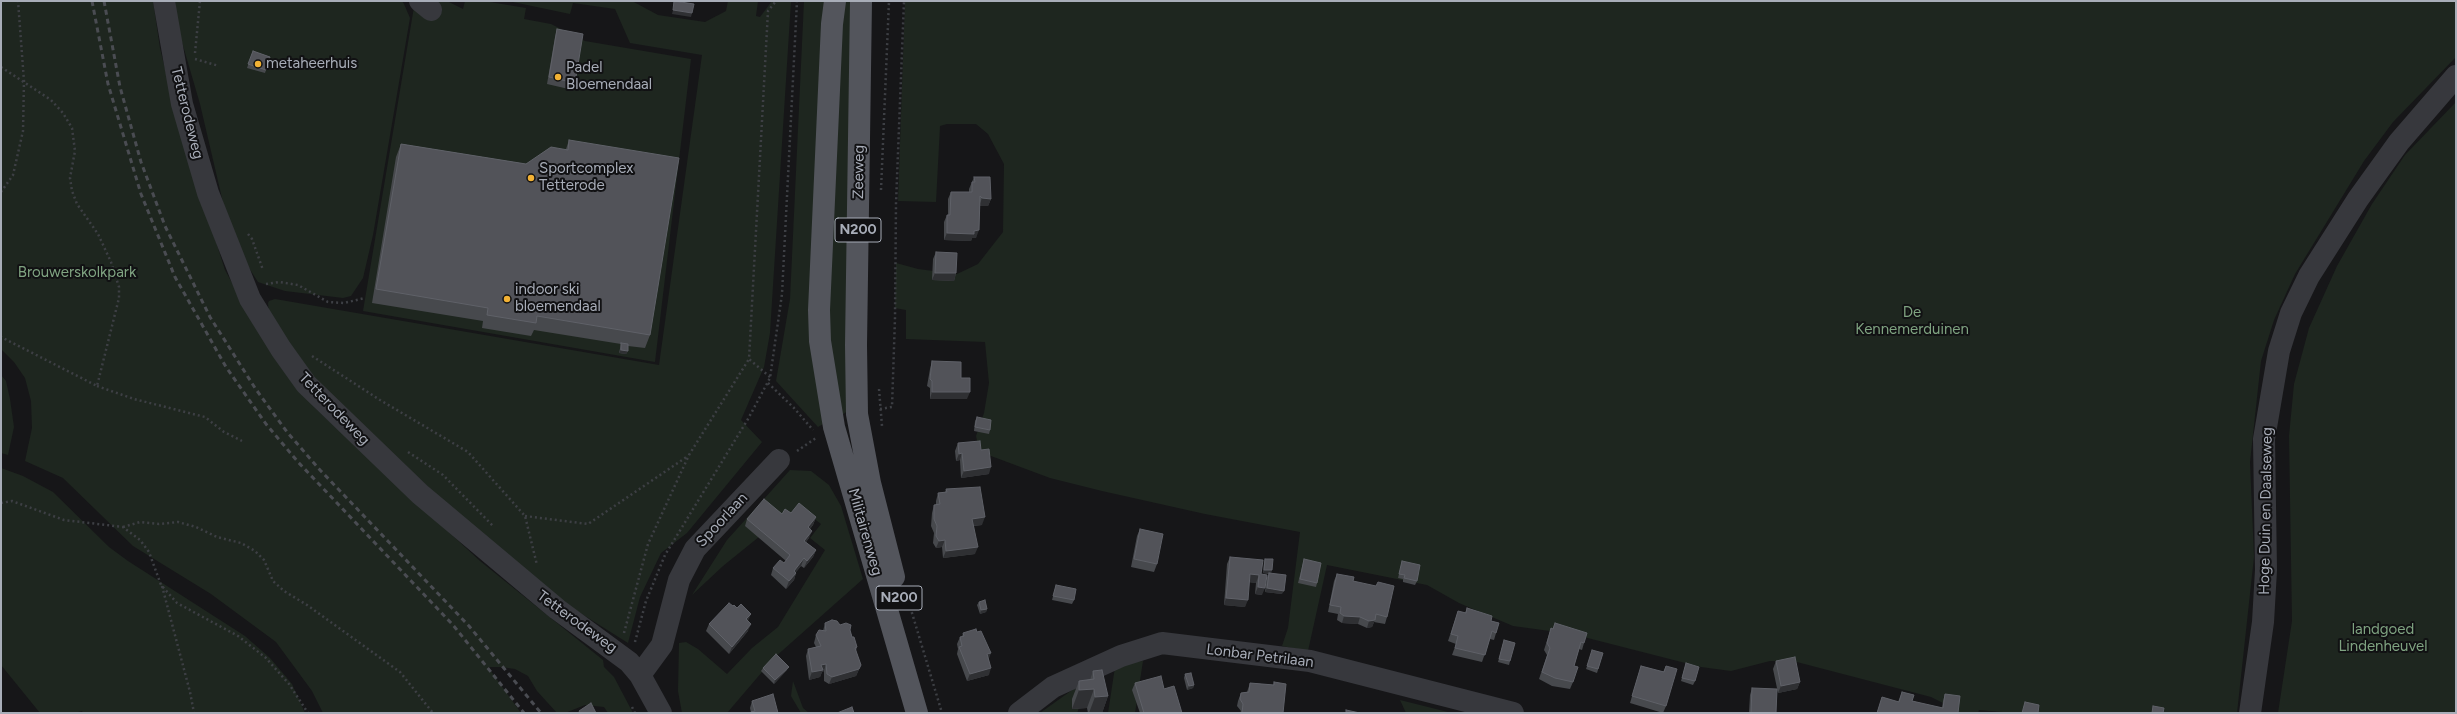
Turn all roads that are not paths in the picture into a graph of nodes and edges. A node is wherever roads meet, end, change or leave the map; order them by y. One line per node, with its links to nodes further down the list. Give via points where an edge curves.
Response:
1 (164, 1): 7 (street, Tetterodeweg, via 182,104 208,193 247,290 265,324 306,384 420,494 557,609 619,652)
2 (835, 1): 9 (main road, Militairenweg / N200, via 820,341 834,426)
3 (861, 1): 5 (main road, Zeeweg / N200)
4 (2456, 76): 13 (street, Hoge Duin en Daalseweg, via 2399,142 2358,199 2309,276 2291,313 2279,351 2264,439 2267,517 2265,585 2263,622)
5 (857, 414): 10 (main road, Militairenweg / N200, via 870,483)
6 (779, 460): 7 (street, Spoorlaan, via 694,549 679,580 662,644)
7 (640, 675): 8 (street, Tetterodeweg)
8 (661, 713)
9 (917, 713)
10 (930, 713)
11 (1019, 713): 12 (street, Lonbar Petrilaan, via 1053,687 1121,656 1162,643 1310,661)
12 (1514, 713)
13 (2250, 713)

